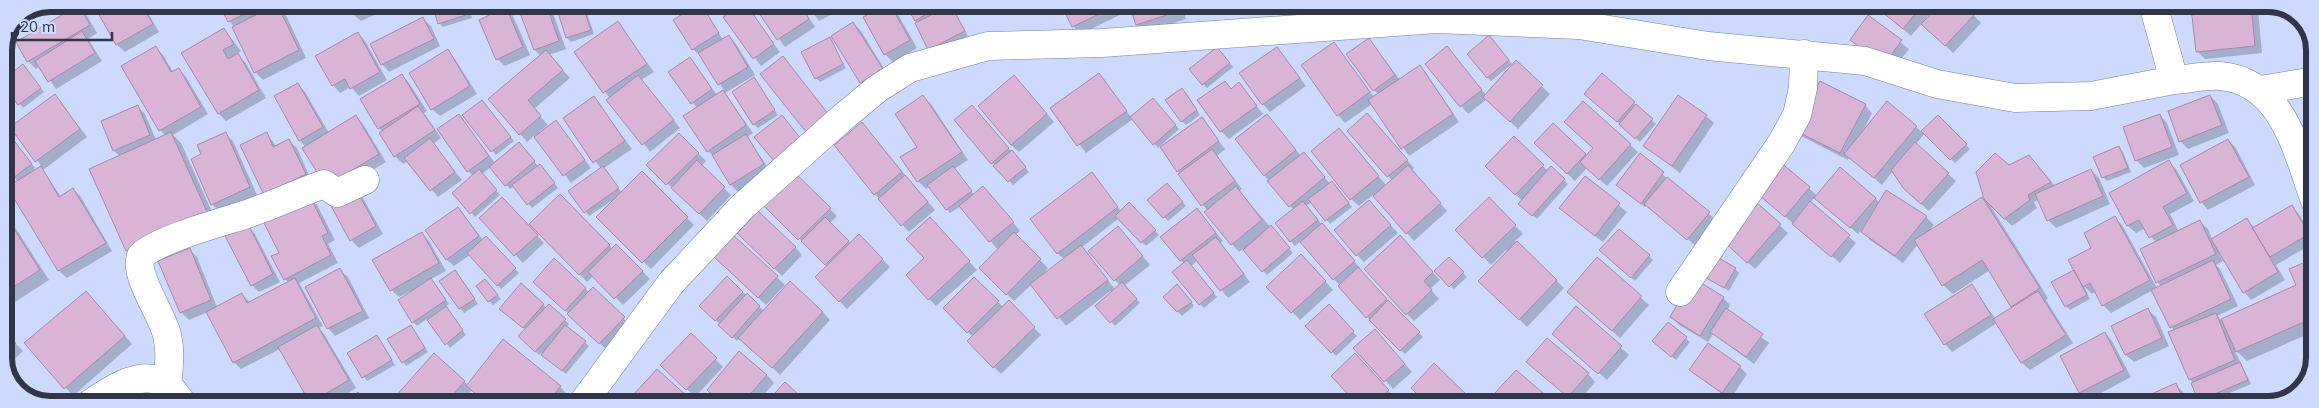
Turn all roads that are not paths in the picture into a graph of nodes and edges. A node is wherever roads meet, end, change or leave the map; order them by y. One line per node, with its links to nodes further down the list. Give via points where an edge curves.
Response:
1 (2155, 13): 3 (street)
2 (1804, 54): 3 (street, via 1865,61 1937,84 2015,98 2091,96); 8 (street, via 1798,115); 11 (street, via 1708,46 1580,25 1437,19 1102,44 979,48 910,68 877,88 742,207 671,284)
3 (2174, 80): 5 (street, via 2219,76 2240,80)
4 (2306, 82): 5 (street)
5 (2260, 90): 6 (street, via 2281,115)
6 (2306, 178)
7 (365, 180): 9 (street, via 337,193 324,184 207,226 141,256 138,261 141,275 158,310 170,353)
8 (1680, 292)
9 (175, 394): 10 (street, via 147,378 135,379)
10 (103, 395)
11 (588, 395)

